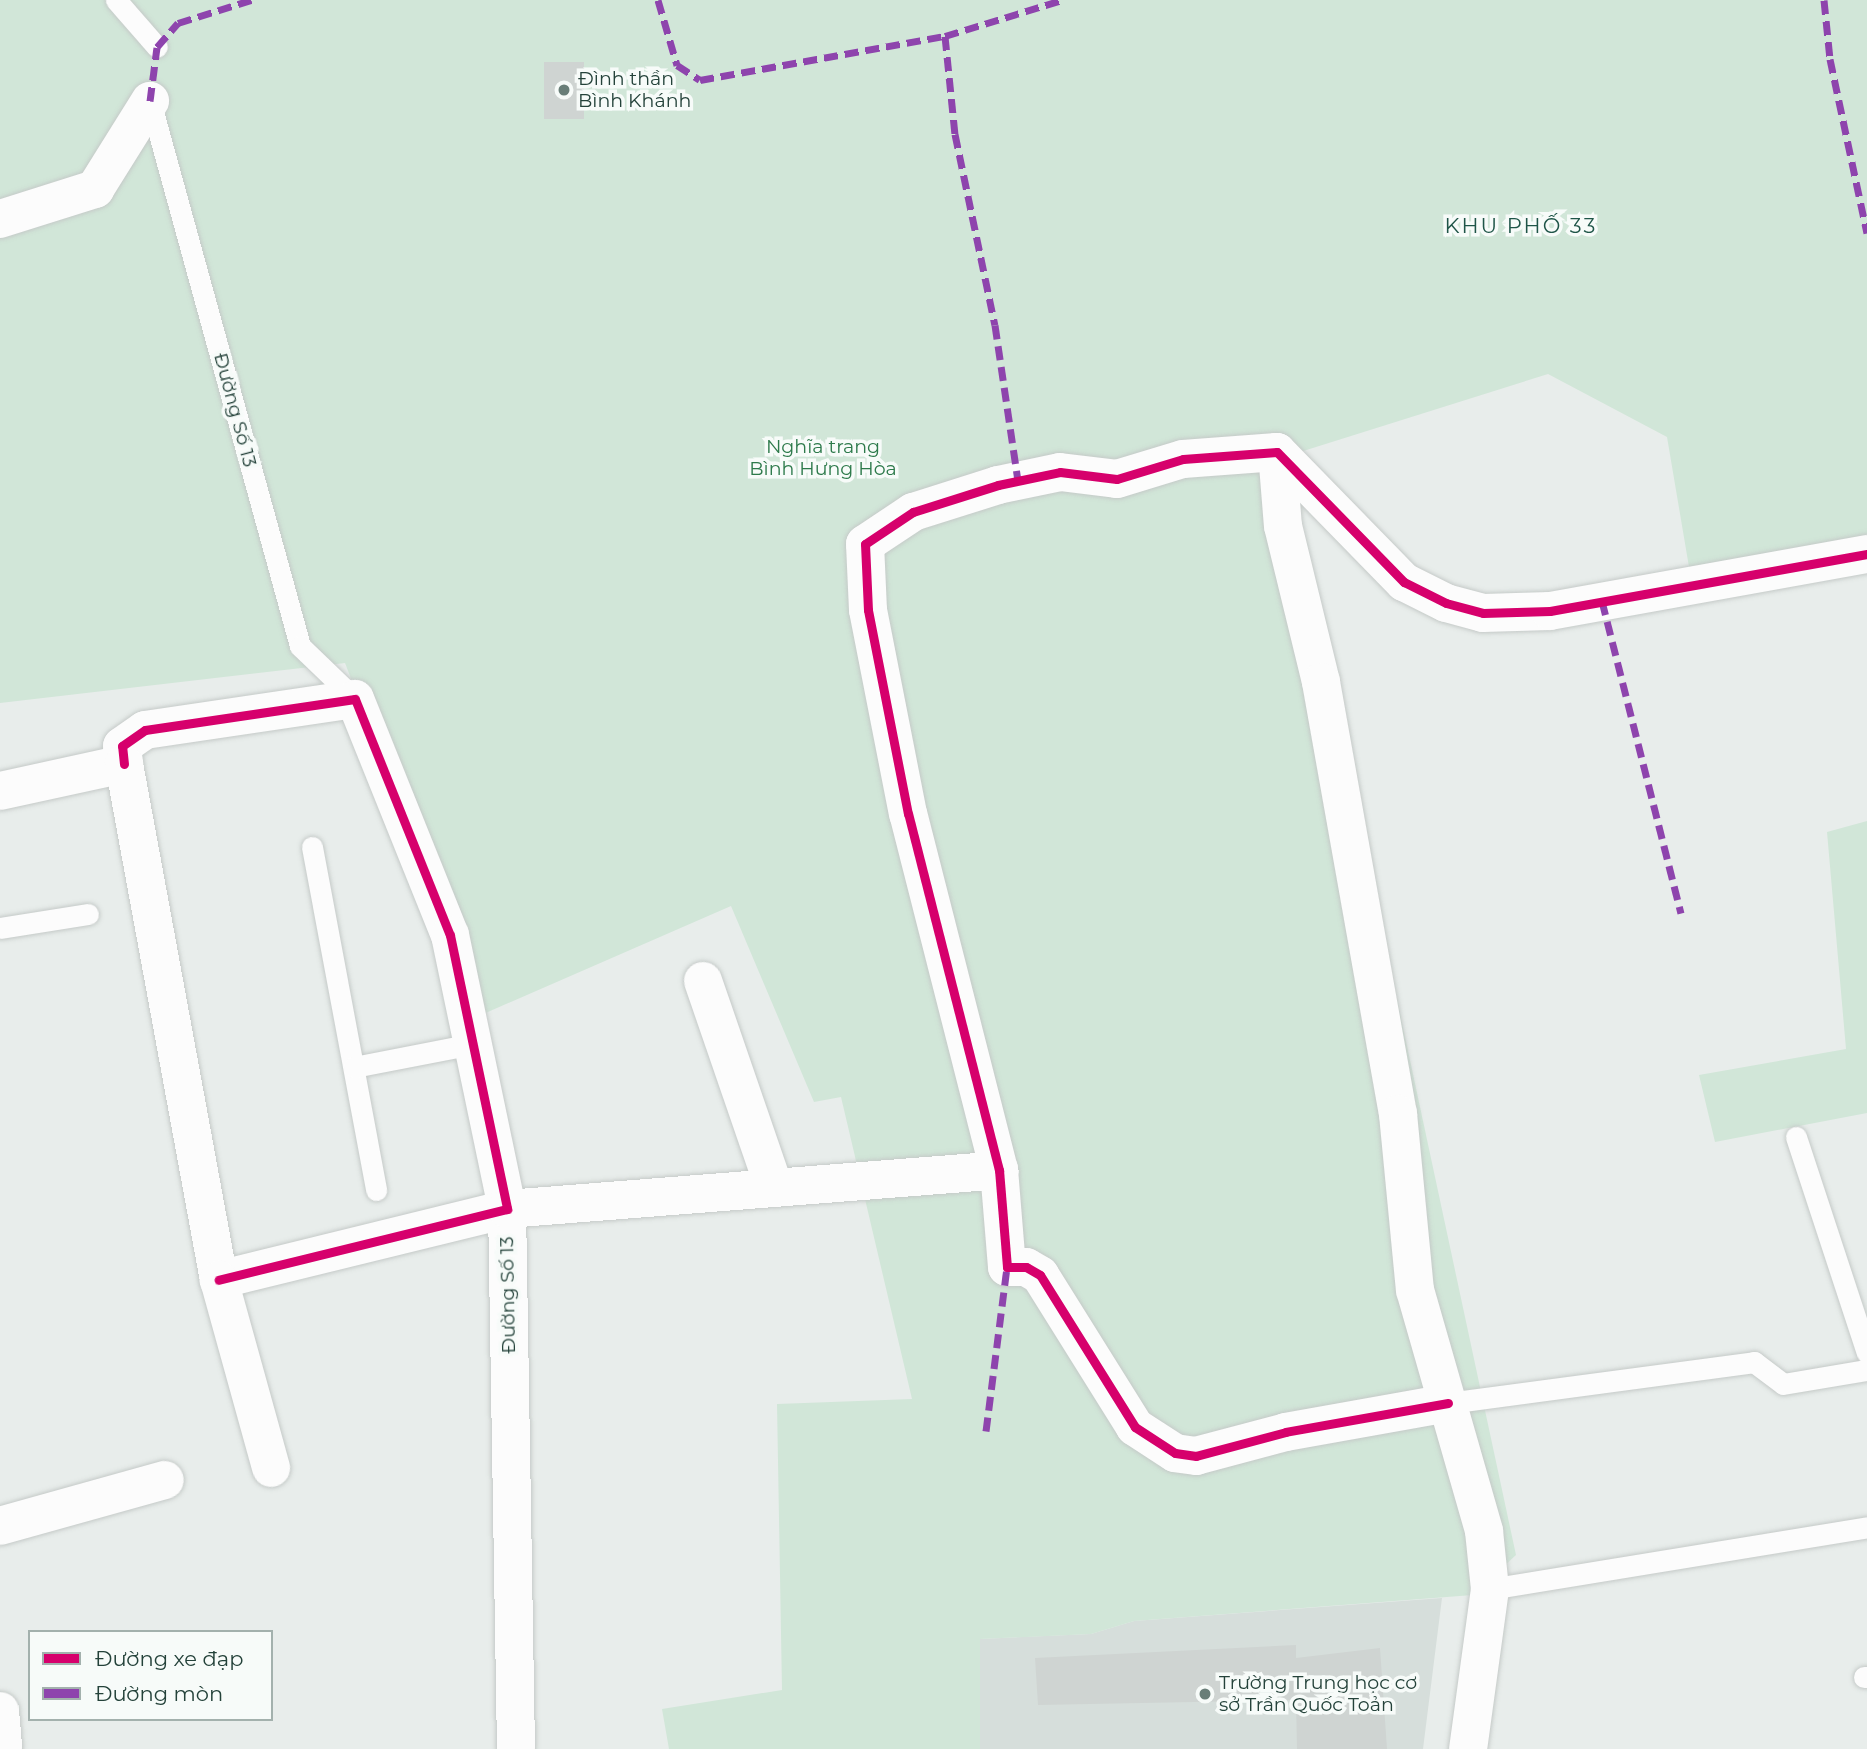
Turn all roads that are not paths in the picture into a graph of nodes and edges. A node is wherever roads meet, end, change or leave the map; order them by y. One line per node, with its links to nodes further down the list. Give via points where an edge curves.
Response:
1 (116, 0): 2 (lane)
2 (157, 47)
3 (150, 101): 4 (street, via 95,189); 7 (lane, Đường Số 13, via 300,646)
4 (0, 219)
5 (1278, 452): 6 (street, via 1404,582 1446,603 1483,613 1550,611); 17 (street, via 1183,459 1117,479 1060,472 998,485 913,512 865,544 868,610 908,814); 24 (street, via 1283,526 1321,682 1398,1114 1415,1290)
6 (1867, 554)
7 (355, 699): 8 (street, via 145,730 122,746); 14 (street, via 450,934)
8 (124, 764): 9 (street); 21 (street)
9 (0, 791)
10 (312, 847): 15 (lane)
11 (88, 914): 12 (lane)
12 (0, 928)
13 (703, 981): 18 (street)
14 (472, 1044): 15 (lane); 20 (street)
15 (354, 1067): 19 (lane)
16 (1796, 1137): 22 (lane)
17 (999, 1170): 18 (street, Đường Số 13); 24 (street, via 1007,1267 1026,1267 1040,1275 1135,1427 1157,1444 1196,1456 1286,1432)
18 (774, 1187): 20 (street, Đường Số 13)
19 (376, 1190)
20 (507, 1209): 21 (street); 32 (street, Đường Số 13)
21 (219, 1280): 25 (street)
22 (1867, 1353)
23 (1867, 1370): 24 (lane, via 1783,1384 1754,1363)
24 (1448, 1403): 29 (street, via 1484,1531)
25 (271, 1468)
26 (164, 1480): 27 (street)
27 (0, 1526)
28 (1867, 1527): 29 (lane)
29 (1490, 1590): 33 (street)
30 (0, 1711): 31 (street)
31 (3, 1749)
32 (516, 1749)
33 (1468, 1749)

